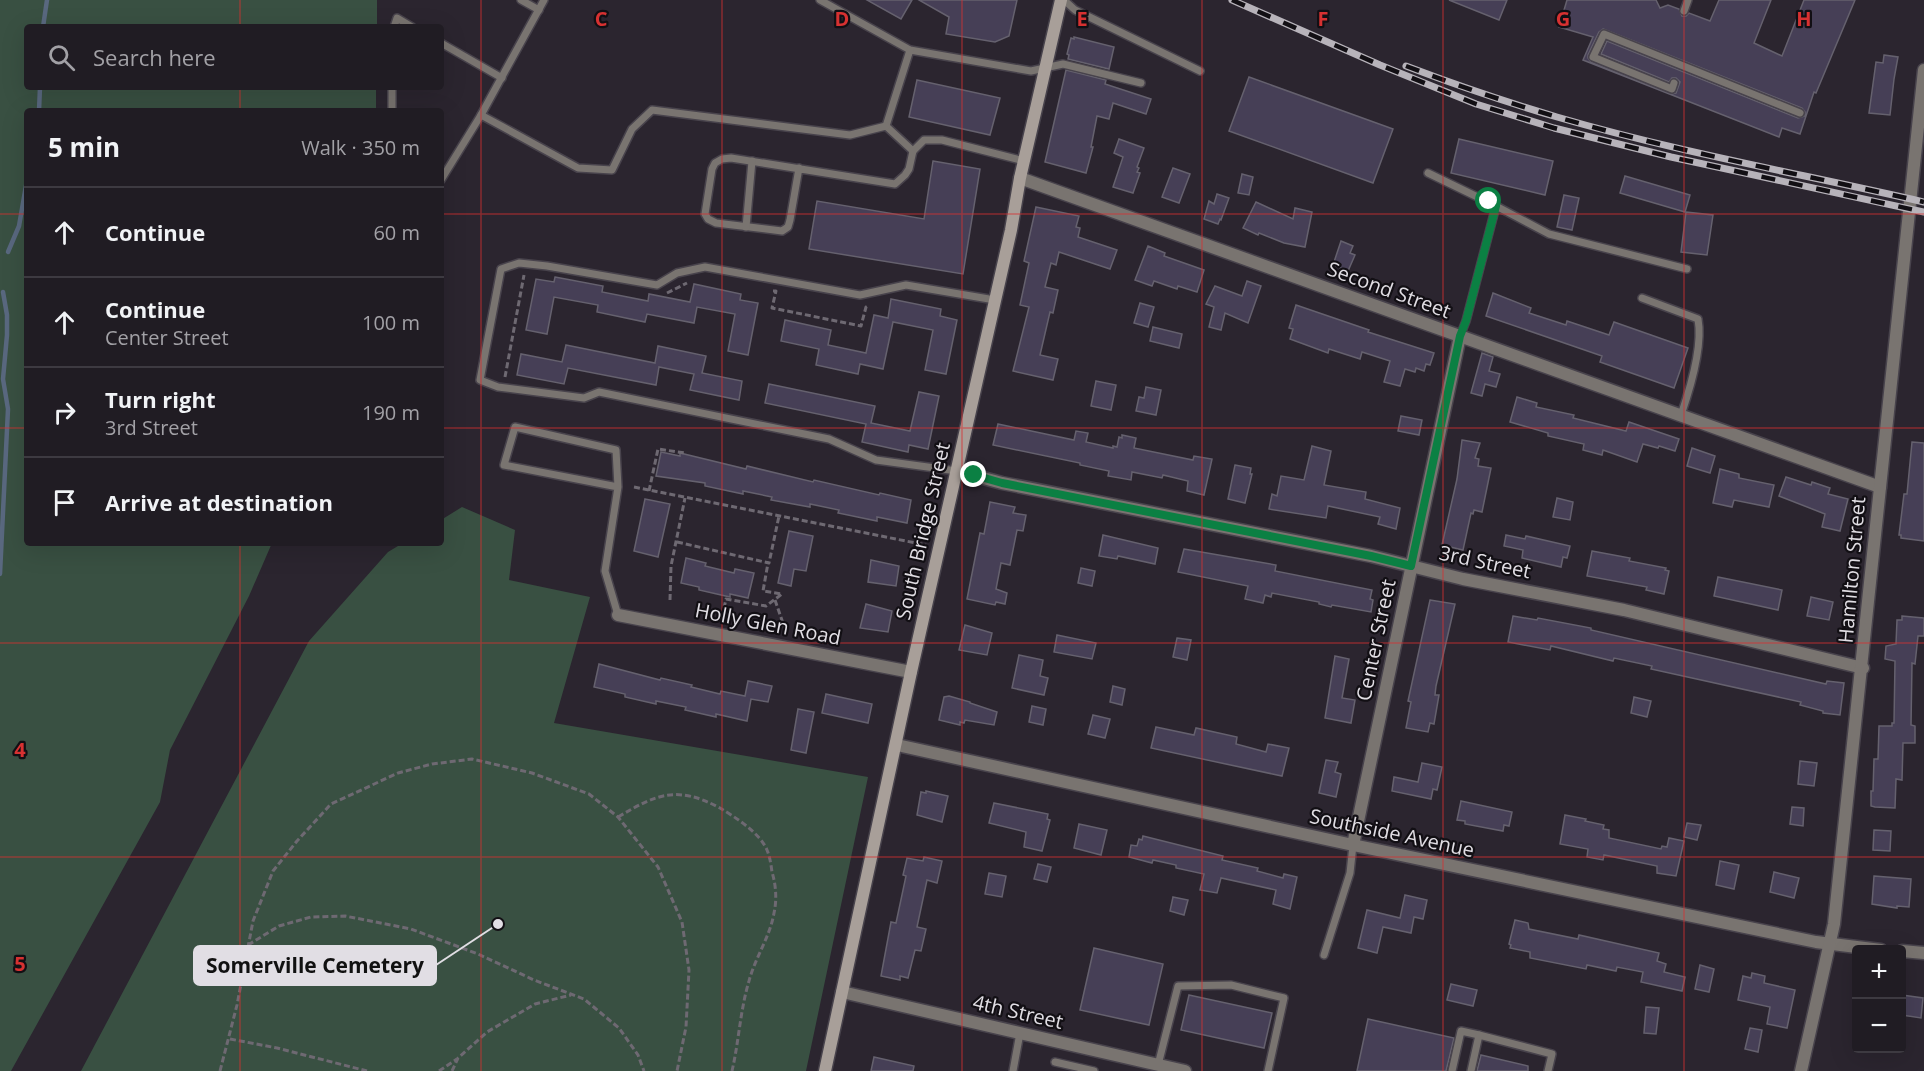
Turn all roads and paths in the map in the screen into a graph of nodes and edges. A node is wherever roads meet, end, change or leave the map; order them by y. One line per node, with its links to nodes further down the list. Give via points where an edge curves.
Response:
1 (521, 0): 6 (lane)
2 (544, 0): 6 (lane)
3 (820, 0): 11 (lane)
4 (1062, 0): 12 (street, South Bridge Street); 14 (lane)
5 (1688, 0): 7 (lane)
6 (539, 10): 15 (lane)
7 (1684, 12)
8 (395, 24): 9 (lane, via 397,18)
9 (407, 24)
10 (444, 45): 15 (lane)
11 (909, 50): 12 (lane, via 1031,71); 22 (lane)
12 (1046, 69): 16 (lane, via 1063,64); 25 (street, South Bridge Street)
13 (1924, 70): 47 (street, Hamilton Street)
14 (1200, 71)
15 (502, 78): 21 (lane)
16 (1142, 83)
17 (1674, 84): 20 (lane, via 1672,89 1593,57 1604,34)
18 (392, 90): 19 (lane)
19 (392, 108)
20 (1800, 113)
21 (482, 115): 22 (lane, via 578,168 612,170 632,129 652,110 850,135); 28 (lane)
22 (886, 126): 23 (lane)
23 (913, 151): 25 (lane, via 924,140 942,140); 26 (lane, via 909,169 895,184)
24 (752, 161): 26 (lane); 31 (lane); 31 (lane, via 731,158 715,164 705,214 716,223)
25 (1024, 161): 29 (street, South Bridge Street)
26 (799, 168): 31 (lane, via 788,227 782,231)
27 (1428, 173): 30 (lane)
28 (444, 175)
29 (1020, 178): 38 (street, South Bridge Street); 40 (street, Second Street)
30 (1496, 206): 32 (lane, via 1549,234); 40 (lane)
31 (746, 227)
32 (1687, 269)
33 (526, 270): 41 (path)
34 (696, 279): 36 (path)
35 (766, 290): 39 (path, via 776,291 772,308 861,326 866,307)
36 (663, 294)
37 (1642, 298): 42 (lane, via 1698,319 1700,331 1693,371)
38 (995, 300): 44 (street, South Bridge Street); 44 (lane, via 906,285 860,295 705,267 676,273 657,285 519,263 501,269 480,380 498,387 584,398 600,392 830,439 876,460)
39 (874, 302)
40 (1460, 336): 42 (street, Second Street); 54 (street, Center Street)
41 (506, 380)
42 (1681, 416): 47 (street, Second Street)
43 (685, 453): 48 (path, via 658,449)
44 (957, 471): 54 (street, 3rd Street); 61 (street, South Bridge Street)
45 (618, 487): 45 (lane, via 504,465 514,427 616,450); 57 (lane, via 605,571)
46 (634, 487): 48 (path)
47 (1880, 487): 60 (street, Hamilton Street)
48 (649, 490): 49 (path)
49 (685, 498): 50 (path); 51 (path)
50 (779, 515): 52 (path); 53 (path)
51 (677, 542): 53 (path); 55 (path, via 671,566)
52 (928, 546)
53 (768, 562): 56 (path, via 763,591 782,594)
54 (1411, 566): 60 (street, 3rd Street, via 1624,610); 64 (street, Center Street)
55 (670, 600)
56 (775, 600): 58 (path, via 766,606 726,599); 59 (path)
57 (618, 615): 61 (street, Holly Glen Road)
58 (722, 617)
59 (785, 629)
60 (1863, 668): 66 (street, Hamilton Street)
61 (911, 672): 62 (street, South Bridge Street)
62 (897, 745): 64 (street, Southside Avenue); 71 (street, South Bridge Street)
63 (618, 817): 65 (path, via 589,794 532,773 472,759 398,773 331,804 297,842 273,871); 84 (path, via 657,867 682,922 689,970 686,1027); 85 (path, via 665,794 687,794 747,826 767,849 776,885 775,913 746,992)
64 (1353, 845): 66 (street, Southside Avenue); 70 (lane, via 1350,873)
65 (248, 945): 72 (path, via 279,926 311,917 345,916 411,929); 75 (path)
66 (1830, 945): 67 (street, Southside Avenue); 94 (street, Hamilton Street)
67 (1852, 947)
68 (1906, 952): 69 (street)
69 (1924, 954)
70 (1324, 955)
71 (842, 992): 73 (street, 4th Street); 86 (street, South Bridge Street)
72 (573, 994): 76 (path, via 535,1005 487,1032); 83 (path, via 619,1028)
73 (1020, 1033): 78 (street, 4th Street); 87 (lane)
74 (1479, 1035): 91 (lane, via 1461,1032); 92 (lane); 93 (lane, via 1552,1054)
75 (230, 1039): 79 (path); 80 (path)
76 (458, 1059): 81 (path); 82 (path)
77 (1055, 1062): 88 (lane)
78 (1158, 1065): 89 (street, 4th Street); 90 (lane, via 1178,986 1231,986 1284,998)
79 (220, 1071)
80 (368, 1071)
81 (439, 1071)
82 (452, 1071)
83 (644, 1071)
84 (677, 1071)
85 (732, 1071)
86 (825, 1071)
87 (1013, 1071)
88 (1094, 1071)
89 (1185, 1071)
90 (1268, 1071)
91 (1452, 1071)
92 (1471, 1071)
93 (1548, 1071)
94 (1801, 1071)

